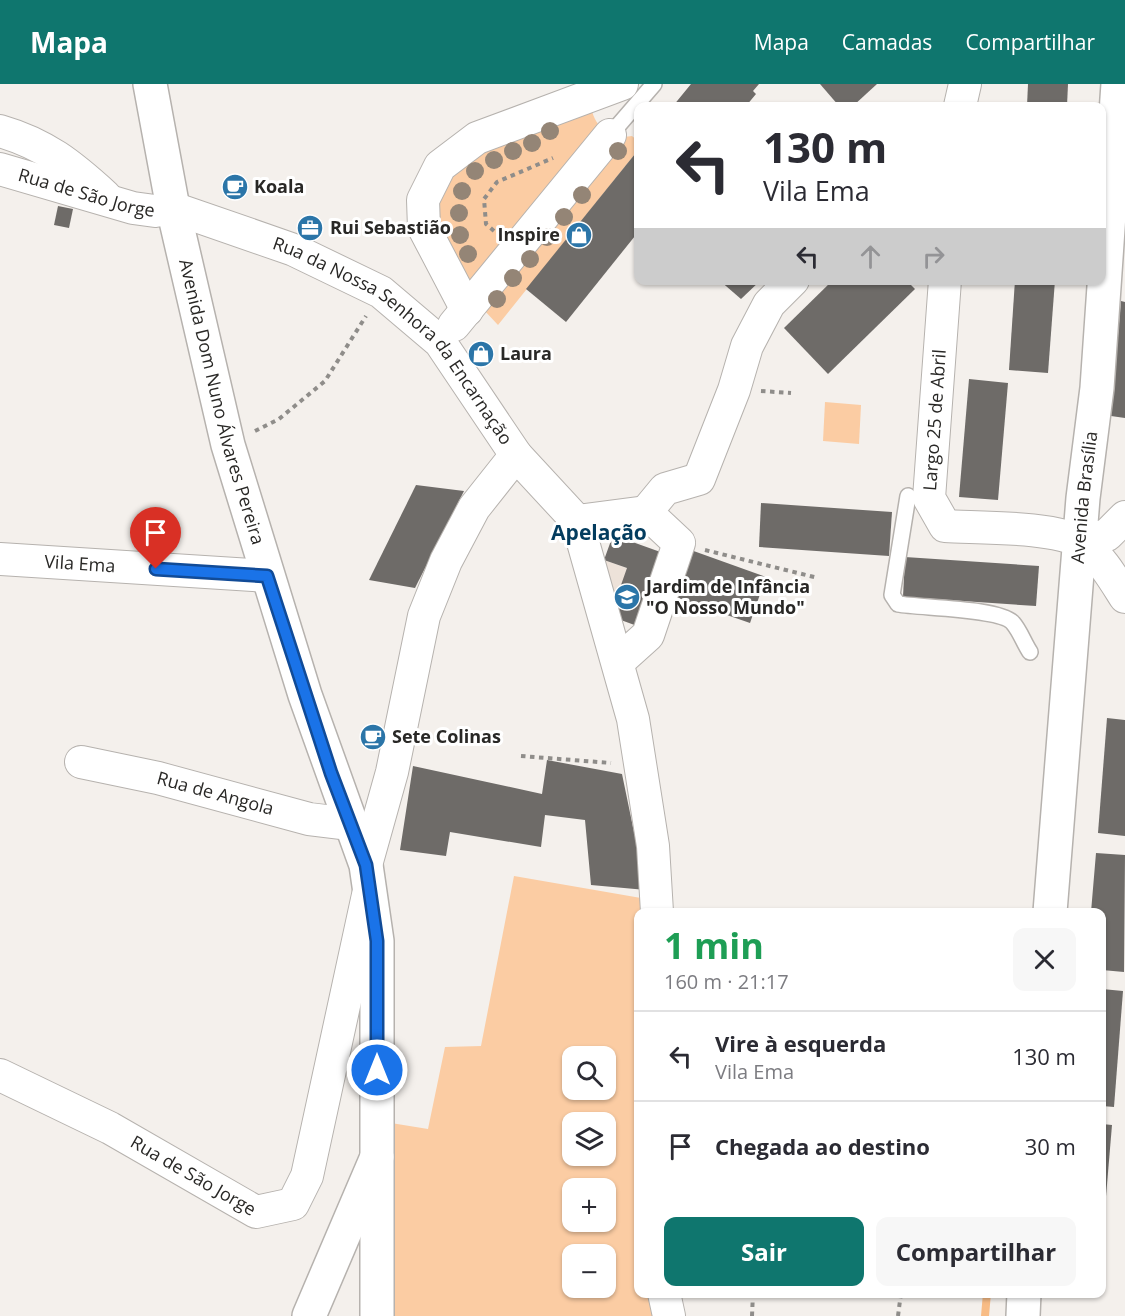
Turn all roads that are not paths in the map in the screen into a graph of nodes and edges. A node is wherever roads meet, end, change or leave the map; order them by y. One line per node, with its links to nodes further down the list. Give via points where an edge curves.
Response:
1 (150, 84): 13 (main road, Avenida Dom Nuno Álvares Pereira)
2 (622, 84): 18 (street, via 477,138 440,166 423,200 424,228)
3 (654, 84): 6 (lane)
4 (964, 84): 7 (street)
5 (1118, 84): 14 (main road, Avenida Brasília)
6 (638, 102)
7 (961, 102)
8 (634, 107): 10 (lane)
9 (0, 131): 12 (street, via 30,140 70,164)
10 (610, 135): 18 (street)
11 (0, 169): 12 (street, Rua de São Jorge)
12 (110, 201): 13 (street, Rua de São Jorge, via 155,211)
13 (173, 208): 19 (street, Rua da Nossa Senhora da Encarnação, via 294,250 381,292); 27 (main road, Avenida Dom Nuno Álvares Pereira, via 228,445)
14 (1106, 258)
15 (788, 285): 22 (street, via 769,304 747,346 699,479 665,489)
16 (945, 285): 25 (street, Largo 25 de Abril, via 929,498 945,526 1051,533)
17 (1104, 285): 25 (main road, Avenida Brasília)
18 (467, 310): 19 (street)
19 (440, 342): 20 (street, Rua da Nossa Senhora da Encarnação)
20 (516, 455): 24 (street, Rua da Nossa Senhora da Encarnação); 33 (street, via 474,508 446,561 424,616)
21 (908, 496): 29 (lane, via 892,595 898,604 991,612 1012,622)
22 (646, 512): 24 (street); 30 (street, via 679,543 648,635)
23 (1125, 518): 25 (street, via 1107,535)
24 (578, 521): 30 (street)
25 (1081, 542): 28 (street, via 1107,569); 35 (main road, Avenida Brasília)
26 (0, 559): 27 (street, Vila Ema)
27 (267, 576): 32 (main road, Avenida Dom Nuno Álvares Pereira)
28 (1125, 597)
29 (1030, 652)
30 (618, 662): 34 (street, via 633,719 653,846)
31 (81, 762): 32 (street, Rua de Angola, via 158,778 309,819)
32 (350, 824): 33 (main road, Avenida Dom Nuno Álvares Pereira)
33 (367, 878): 36 (street, Rua de São Jorge, via 307,1176 293,1204 256,1212 110,1128); 37 (main road, Avenida Dom Nuno Álvares Pereira, via 377,941)
34 (657, 908)
35 (1050, 908)
36 (0, 1075)
37 (377, 1157): 39 (main road); 40 (main road, Avenida Dom Nuno Álvares Pereira)
38 (665, 1298): 41 (street)
39 (309, 1316)
40 (377, 1316)
41 (669, 1316)

